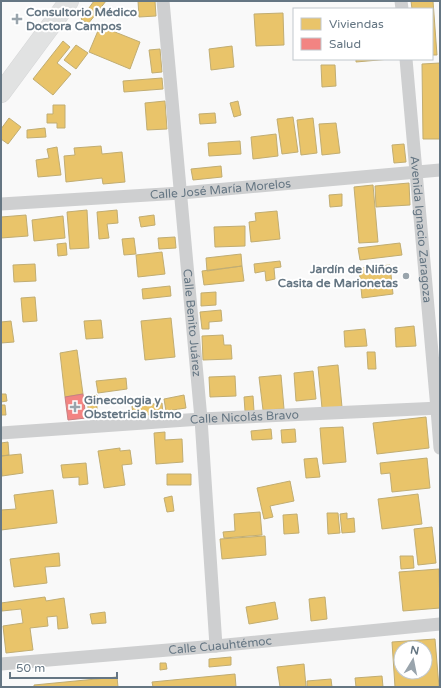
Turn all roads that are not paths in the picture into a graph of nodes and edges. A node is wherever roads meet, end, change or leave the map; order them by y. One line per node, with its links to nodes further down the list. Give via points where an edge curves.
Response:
1 (69, 1): 4 (main road)
2 (163, 1): 7 (street, Calle Benito Juárez)
3 (406, 60): 6 (street, Avenida Ignacio Zaragoza)
4 (1, 93)
5 (440, 170): 6 (street, Calle José María Morelos)
6 (417, 171): 7 (street, Calle José María Morelos); 9 (street, Avenida Ignacio Zaragoza)
7 (181, 193): 8 (street, Calle José María Morelos); 10 (street, Calle Benito Juárez)
8 (1, 204)
9 (439, 408): 10 (street, Calle Nicolás Bravo); 12 (street, Avenida Ignacio Zaragoza)
10 (201, 420): 11 (street, Calle Nicolás Bravo); 14 (street, Calle Benito Juárez)
11 (1, 433)
12 (440, 448)
13 (440, 624): 14 (street, Calle Cuauhtémoc)
14 (216, 646): 15 (street, Calle Cuauhtémoc)
15 (1, 664)

